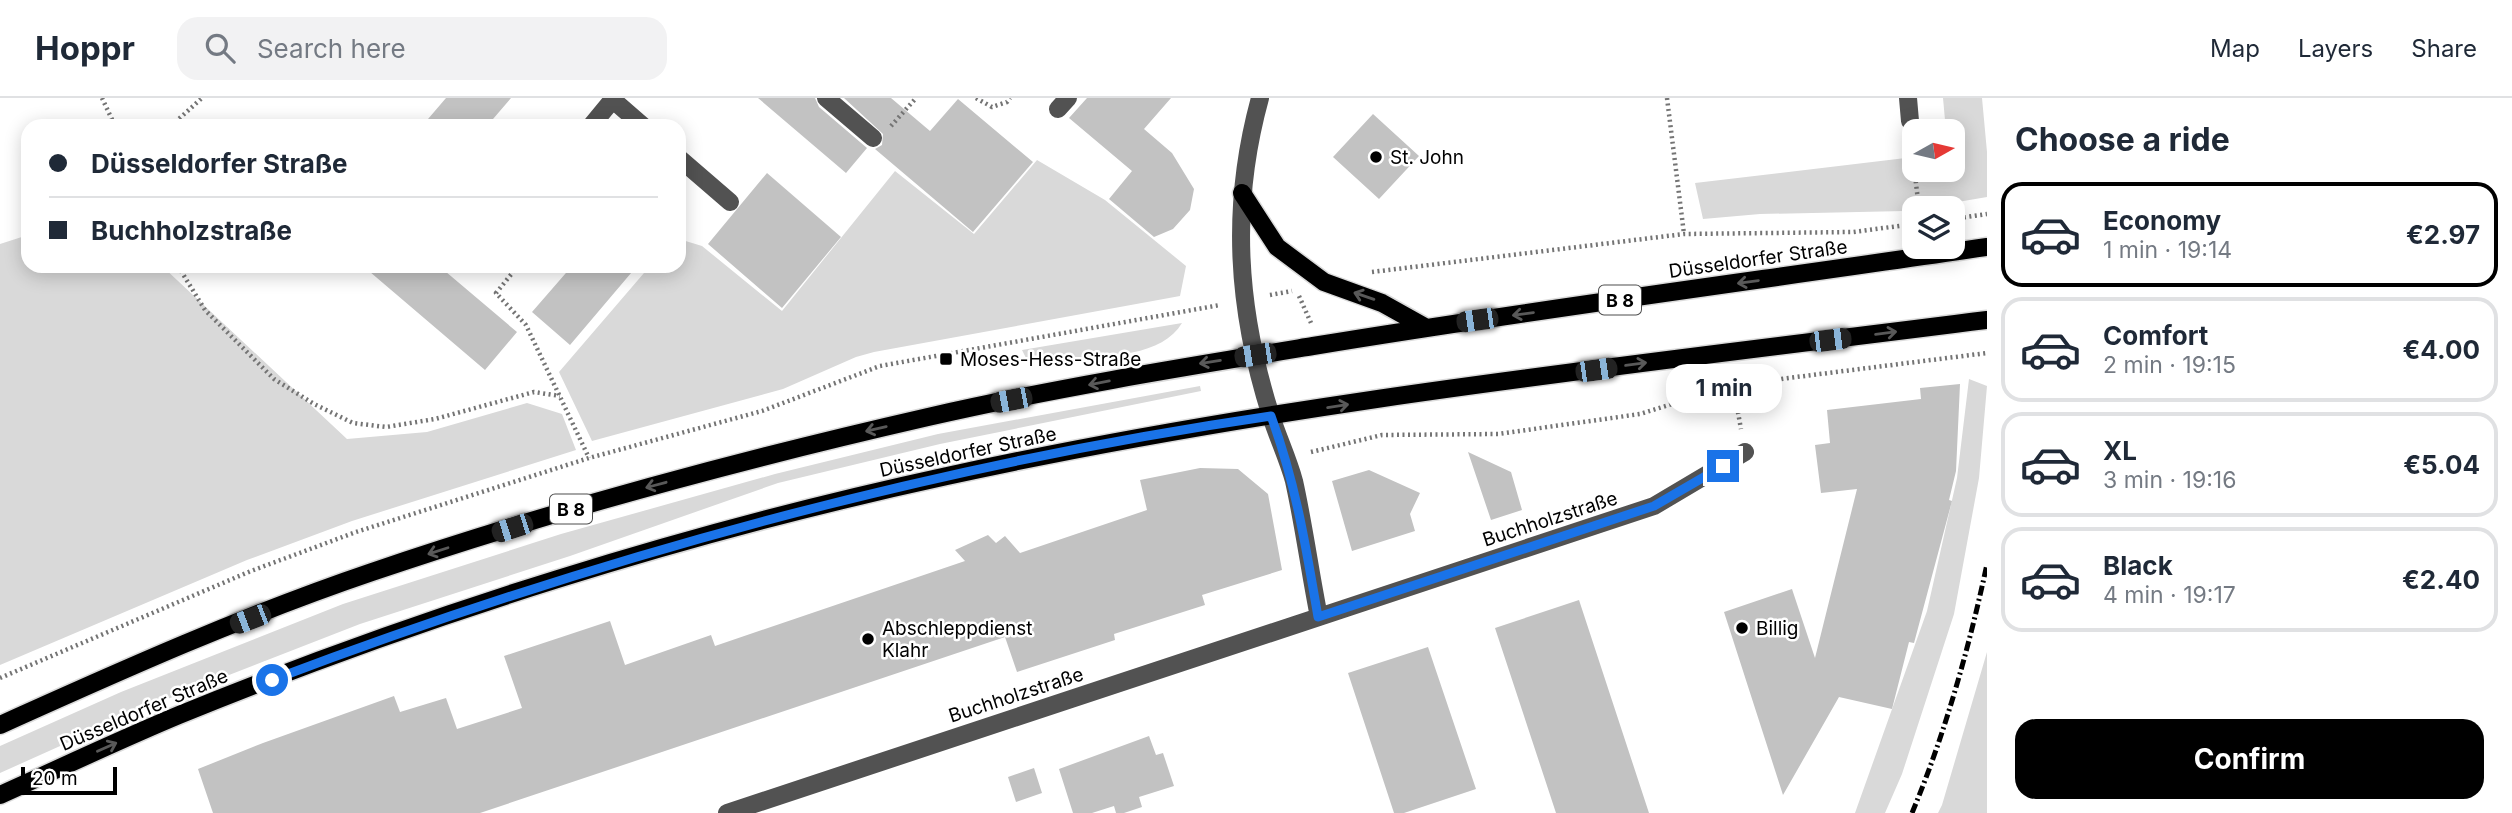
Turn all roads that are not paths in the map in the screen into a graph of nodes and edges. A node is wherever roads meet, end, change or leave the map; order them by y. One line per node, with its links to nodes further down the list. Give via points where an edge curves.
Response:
1 (826, 98): 8 (street)
2 (1260, 98): 10 (street)
3 (1908, 98): 7 (street)
4 (613, 99): 5 (street); 6 (street)
5 (597, 119)
6 (635, 119)
7 (1910, 119)
8 (873, 138)
9 (686, 164): 11 (street)
10 (1242, 192): 14 (main road, one-way to 10, via 1382,303 1324,282 1278,247); 15 (street, via 1239,234)
11 (730, 202)
12 (1987, 247): 14 (main road, Düsseldorfer Straße / B 8, one-way to 14)
13 (1987, 320): 16 (main road, Düsseldorfer Straße, one-way to 13)
14 (1425, 327): 15 (main road, Düsseldorfer Straße / B 8)
15 (1255, 355): 16 (street); 19 (main road, Düsseldorfer Straße / B 8, one-way to 19, via 934,415 584,505 369,573 154,656)
16 (1271, 416): 18 (street, via 1293,481); 20 (main road, Düsseldorfer Straße, one-way to 16, via 178,716 391,635 602,567 758,521 946,476)
17 (1745, 452): 18 (street, Buchholzstraße, via 1654,506)
18 (1318, 617): 21 (street, Buchholzstraße)
19 (0, 725)
20 (0, 795)
21 (727, 813)

